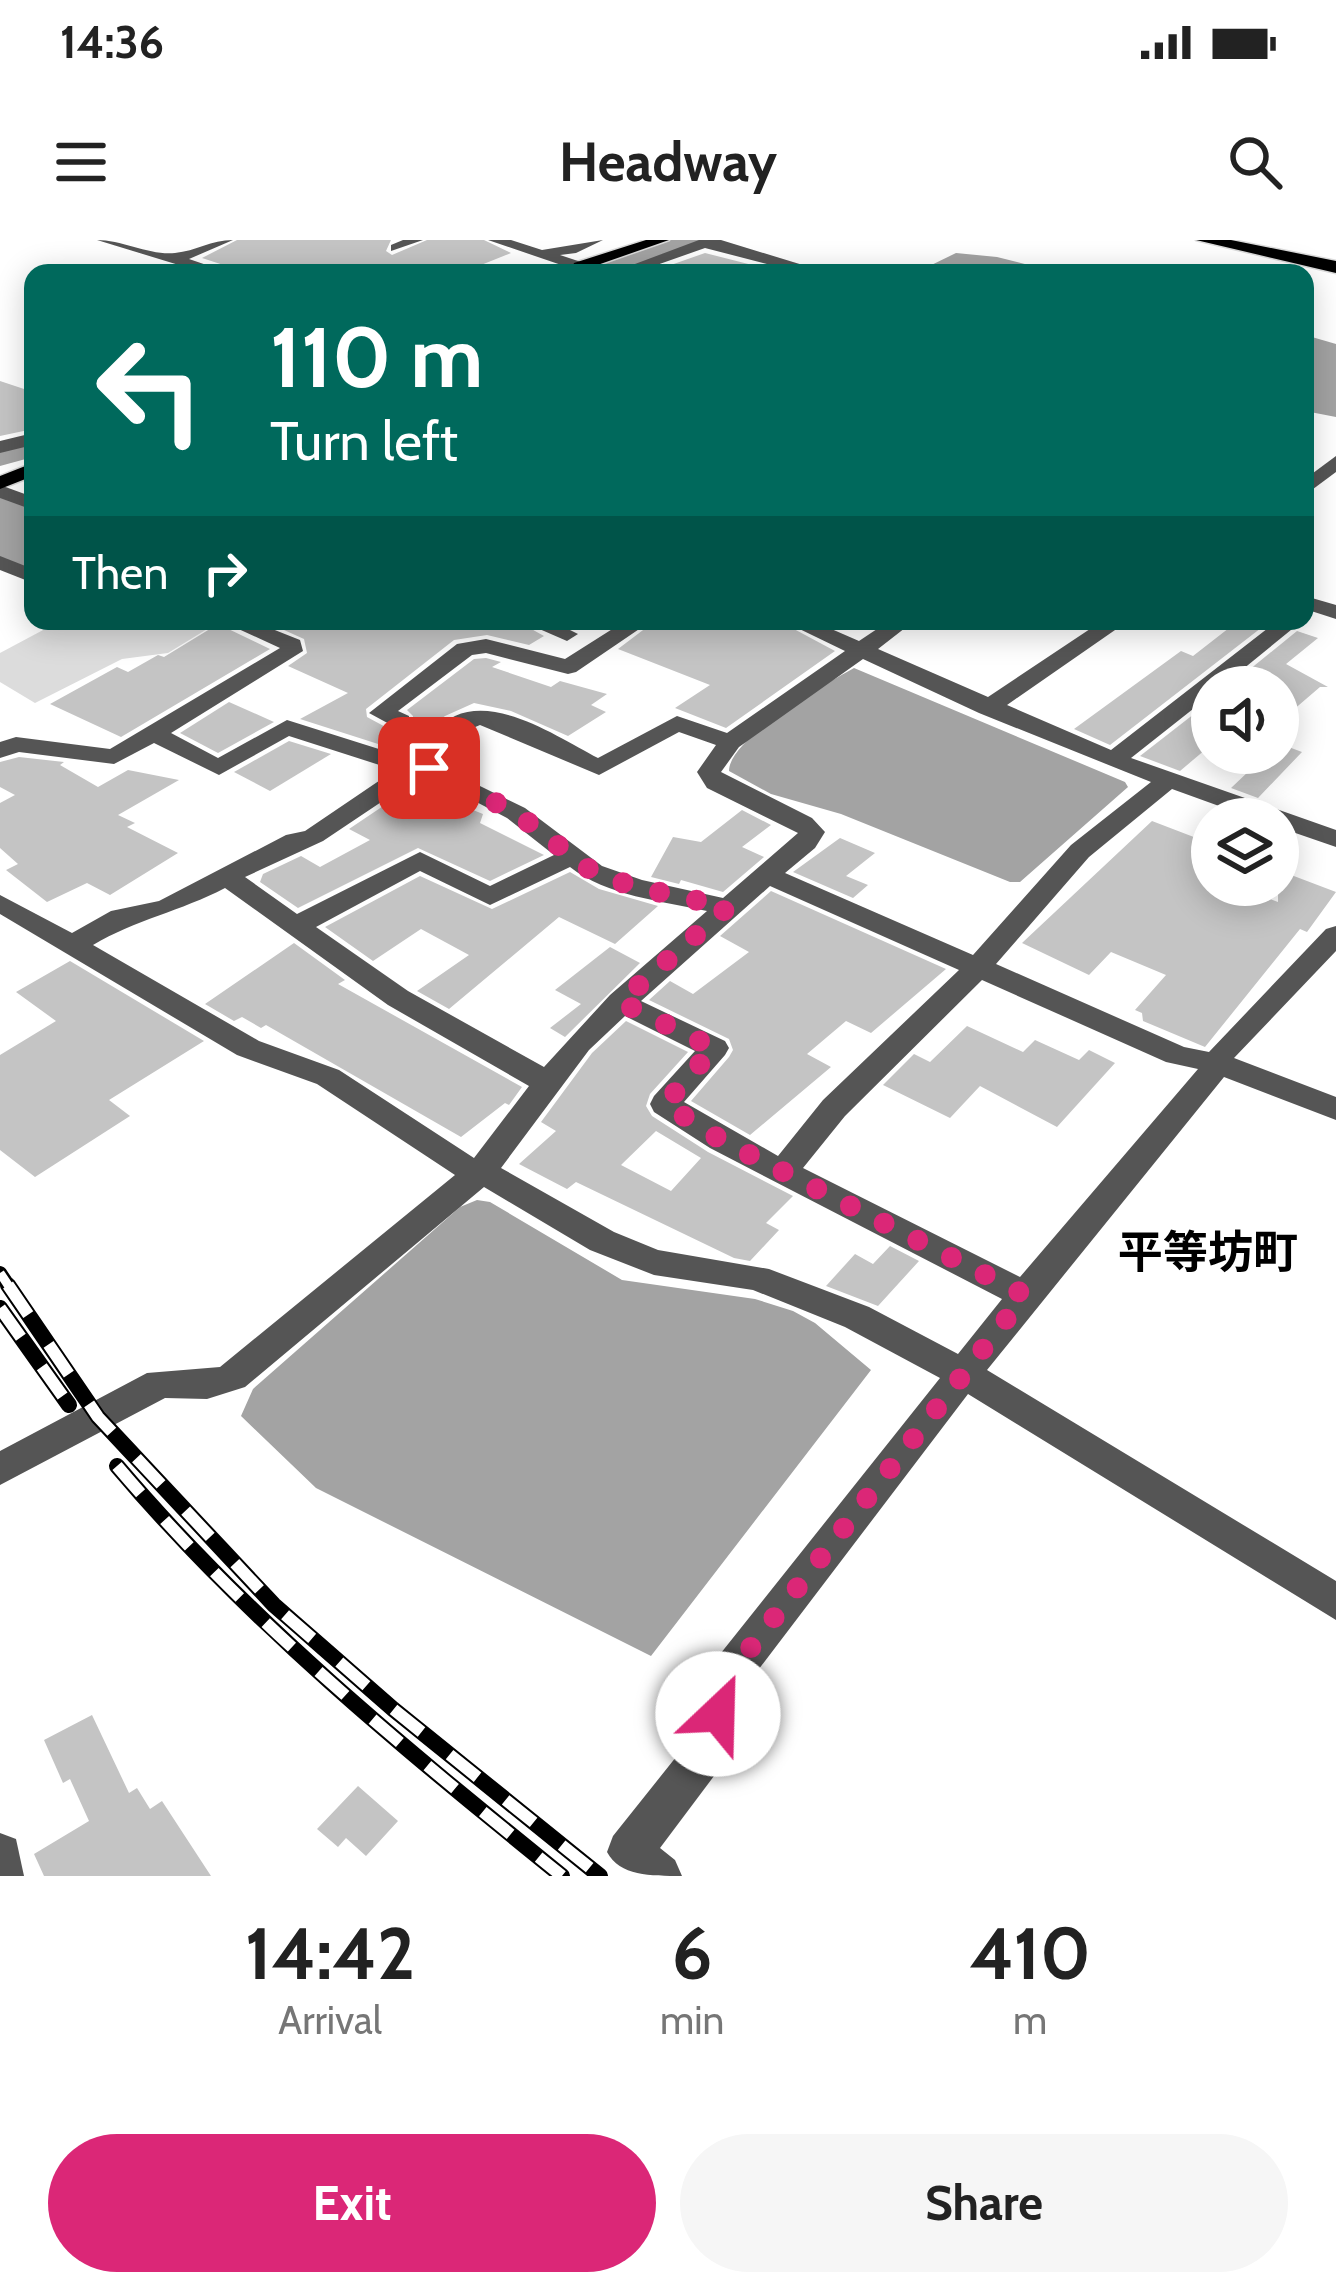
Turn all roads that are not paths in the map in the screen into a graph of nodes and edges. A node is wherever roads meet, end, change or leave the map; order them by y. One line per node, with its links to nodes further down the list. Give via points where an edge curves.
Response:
1 (104, 240): 12 (street)
2 (226, 240): 12 (street)
3 (416, 240): 10 (street)
4 (495, 240): 9 (street)
5 (596, 240): 9 (street, via 571,250)
6 (662, 240): 11 (main road)
7 (1204, 240): 19 (highway)
8 (710, 242): 13 (street); 18 (street)
9 (535, 247): 15 (street)
10 (397, 248)
11 (626, 252): 13 (street); 16 (main road)
12 (174, 259): 14 (street)
13 (655, 261): 17 (street)
14 (191, 264)
15 (568, 264)
16 (592, 264)
17 (646, 264)
18 (789, 264)
19 (1336, 267)
20 (258, 630): 28 (street)
21 (276, 630): 28 (street)
22 (556, 630): 29 (street)
23 (626, 630): 32 (street, via 568,667 486,646 465,649 381,713)
24 (813, 630): 30 (street)
25 (888, 630): 30 (street)
26 (1103, 630): 31 (street)
27 (1277, 630): 36 (street)
28 (269, 634): 33 (street, via 292,652)
29 (567, 634)
30 (856, 650): 31 (street); 34 (street)
31 (986, 708): 36 (street)
32 (401, 721)
33 (158, 736): 35 (street, via 114,758 16,743); 37 (street, via 219,768 287,727)
34 (730, 742): 37 (street, via 677,723 599,768 480,718 468,719); 41 (street, via 709,772 716,783 812,832)
35 (0, 751)
36 (1113, 760): 38 (street)
37 (412, 765): 40 (street, via 516,813); 42 (street, via 314,836)
38 (1167, 781): 39 (street); 48 (street, via 1080,851)
39 (1336, 839)
40 (572, 856): 44 (street, via 635,887); 45 (street, via 490,897 420,860)
41 (768, 875): 44 (street); 48 (street)
42 (226, 877): 45 (street); 47 (street, via 167,907 121,917)
43 (0, 903): 47 (street)
44 (728, 907): 49 (street)
45 (294, 928): 51 (street)
46 (1336, 935): 50 (street, via 1225,1049)
47 (71, 946): 53 (street, via 248,1048 328,1077)
48 (977, 968): 50 (street, via 1177,1055); 54 (street, via 834,1108)
49 (620, 1002): 51 (street); 54 (street, via 714,1048 665,1104)
50 (1220, 1064): 52 (street); 55 (street)
51 (546, 1082): 53 (street)
52 (1336, 1109)
53 (481, 1172): 56 (street, via 602,1241 654,1262 758,1278 857,1317); 57 (street, via 232,1377 160,1383)
54 (783, 1172): 55 (street)
55 (1025, 1295): 56 (street)
56 (966, 1376): 58 (street); 61 (street, via 724,1682 712,1746 628,1852)
57 (0, 1468)
58 (1336, 1602)
59 (0, 1855): 60 (street)
60 (1, 1876)
61 (658, 1876)

